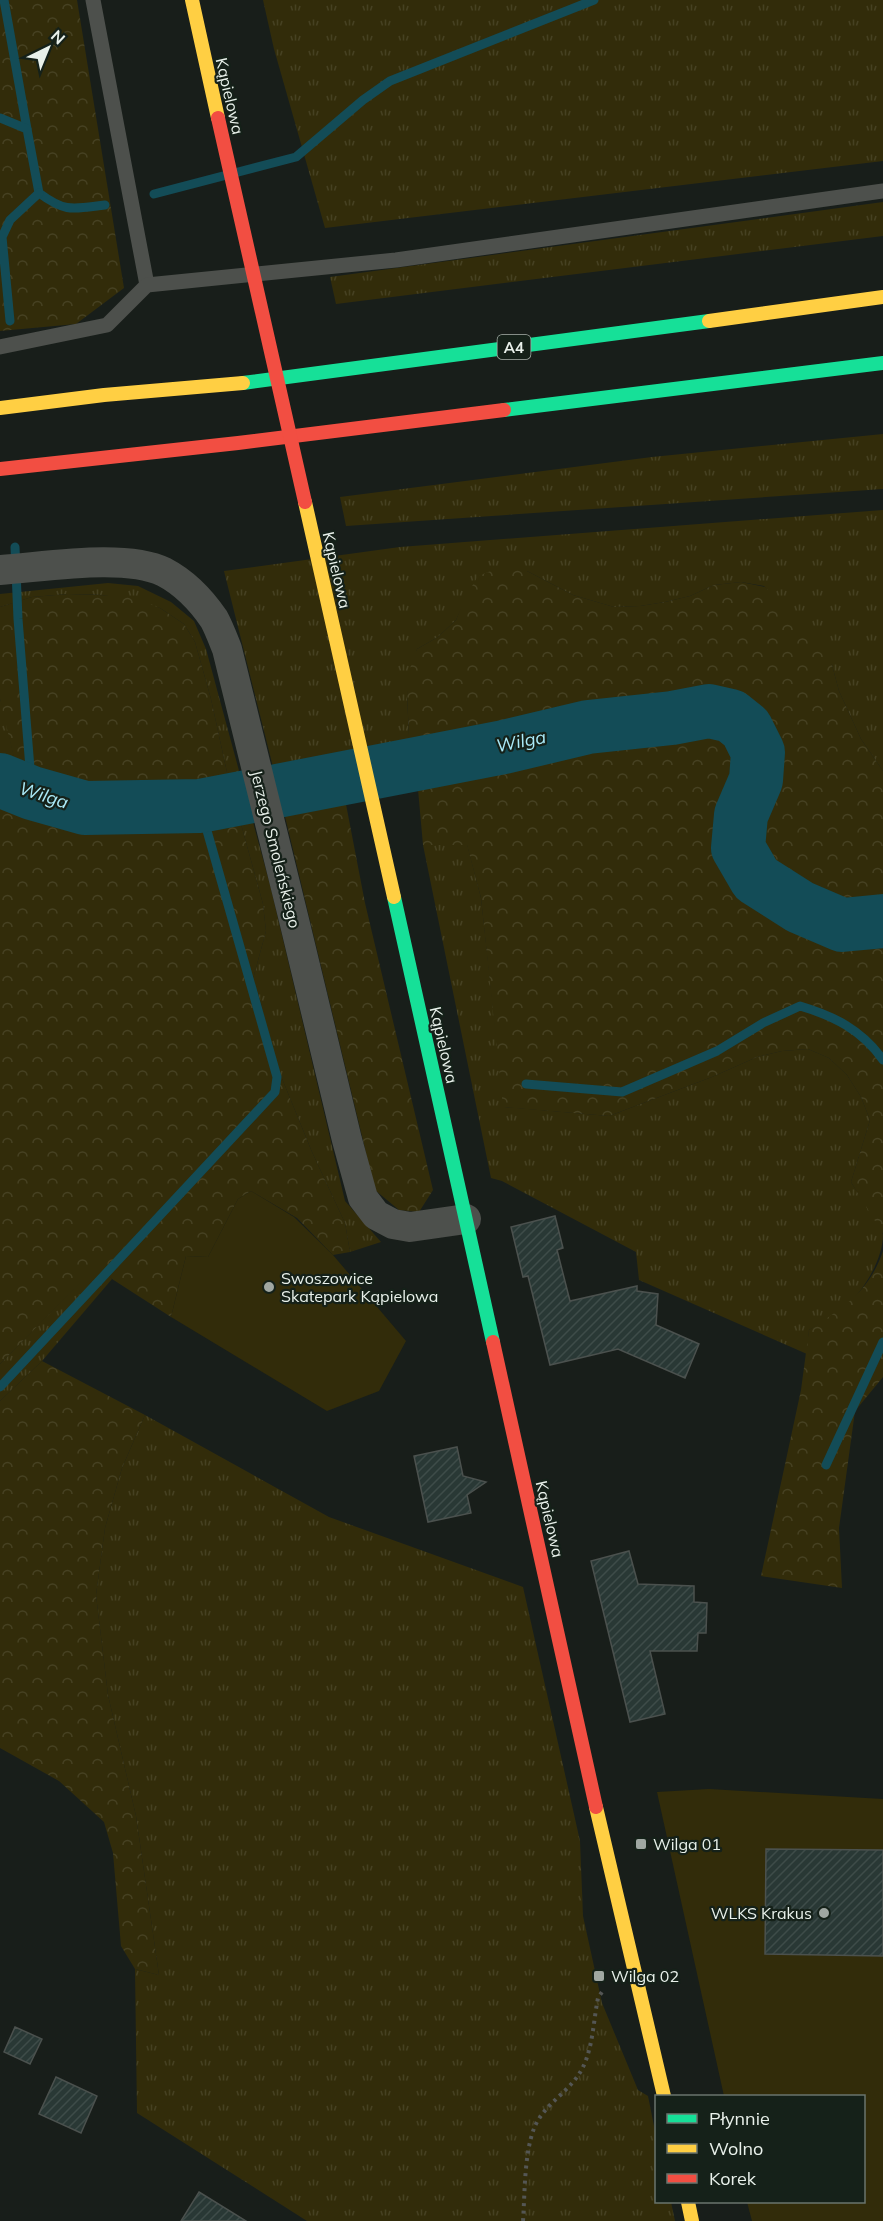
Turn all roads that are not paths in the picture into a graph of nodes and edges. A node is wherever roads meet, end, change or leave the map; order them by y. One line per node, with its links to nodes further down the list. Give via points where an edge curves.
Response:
1 (93, 0): 4 (lane)
2 (192, 0): 11 (main road, Kąpielowa, bridge)
3 (883, 191): 4 (lane, via 396,260)
4 (147, 285): 6 (lane, via 107,325)
5 (883, 297): 8 (main road, A4, via 272,381)
6 (0, 347)
7 (883, 363): 9 (main road)
8 (0, 408)
9 (0, 469)
10 (11, 569): 11 (street, Jerzego Smoleńskiego, via 131,563 162,571 182,582 215,621 227,649 363,1198 376,1215 393,1224 410,1227)
11 (466, 1219): 12 (main road, Kąpielowa)
12 (664, 2095)
13 (688, 2203): 14 (main road)
14 (692, 2221)

